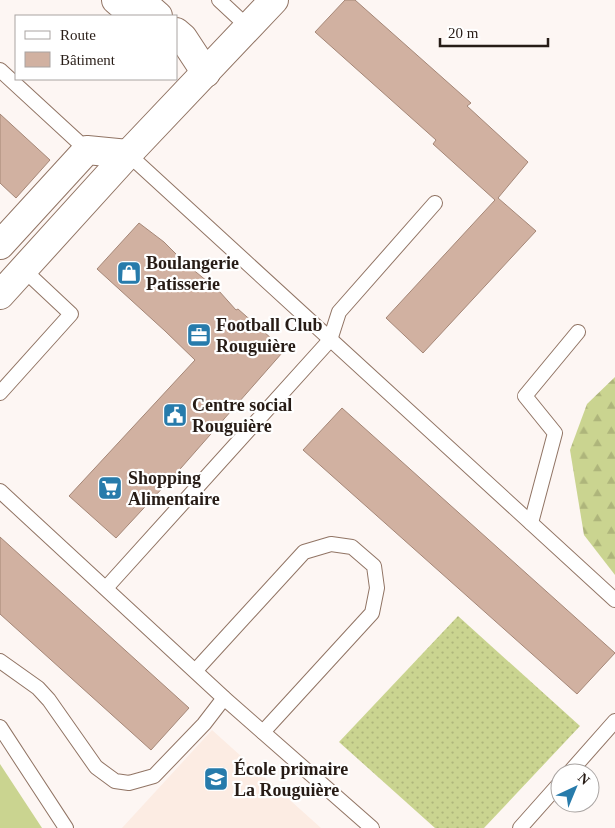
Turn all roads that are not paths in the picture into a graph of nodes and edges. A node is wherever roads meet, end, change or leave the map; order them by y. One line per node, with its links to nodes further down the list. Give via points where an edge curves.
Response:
1 (116, 0): 4 (street, via 124,7 140,0)
2 (219, 0): 5 (lane)
3 (274, 0): 5 (street)
4 (157, 15)
5 (248, 27): 8 (street)
6 (178, 34): 8 (street)
7 (0, 70): 9 (lane)
8 (206, 73): 10 (street)
9 (87, 150): 10 (street); 12 (street)
10 (128, 154): 13 (street); 16 (lane)
11 (435, 203): 16 (lane, via 339,312)
12 (0, 245)
13 (23, 269): 14 (street); 17 (lane, via 71,314)
14 (0, 295)
15 (578, 332): 19 (lane, via 525,396 555,433)
16 (330, 340): 19 (lane); 20 (lane)
17 (0, 393)
18 (0, 491): 20 (lane)
19 (531, 523): 21 (lane)
20 (106, 588): 23 (lane)
21 (615, 600)
22 (0, 660): 24 (lane, via 49,700 96,767 122,782 154,776)
23 (196, 670): 24 (lane); 27 (lane, via 304,552 331,544 352,547 374,566 377,588 372,613)
24 (224, 698): 27 (lane)
25 (615, 721): 28 (lane)
26 (0, 727): 30 (lane)
27 (263, 732): 31 (lane)
28 (578, 763)
29 (550, 794): 32 (lane)
30 (66, 828)
31 (372, 828)
32 (520, 828)

